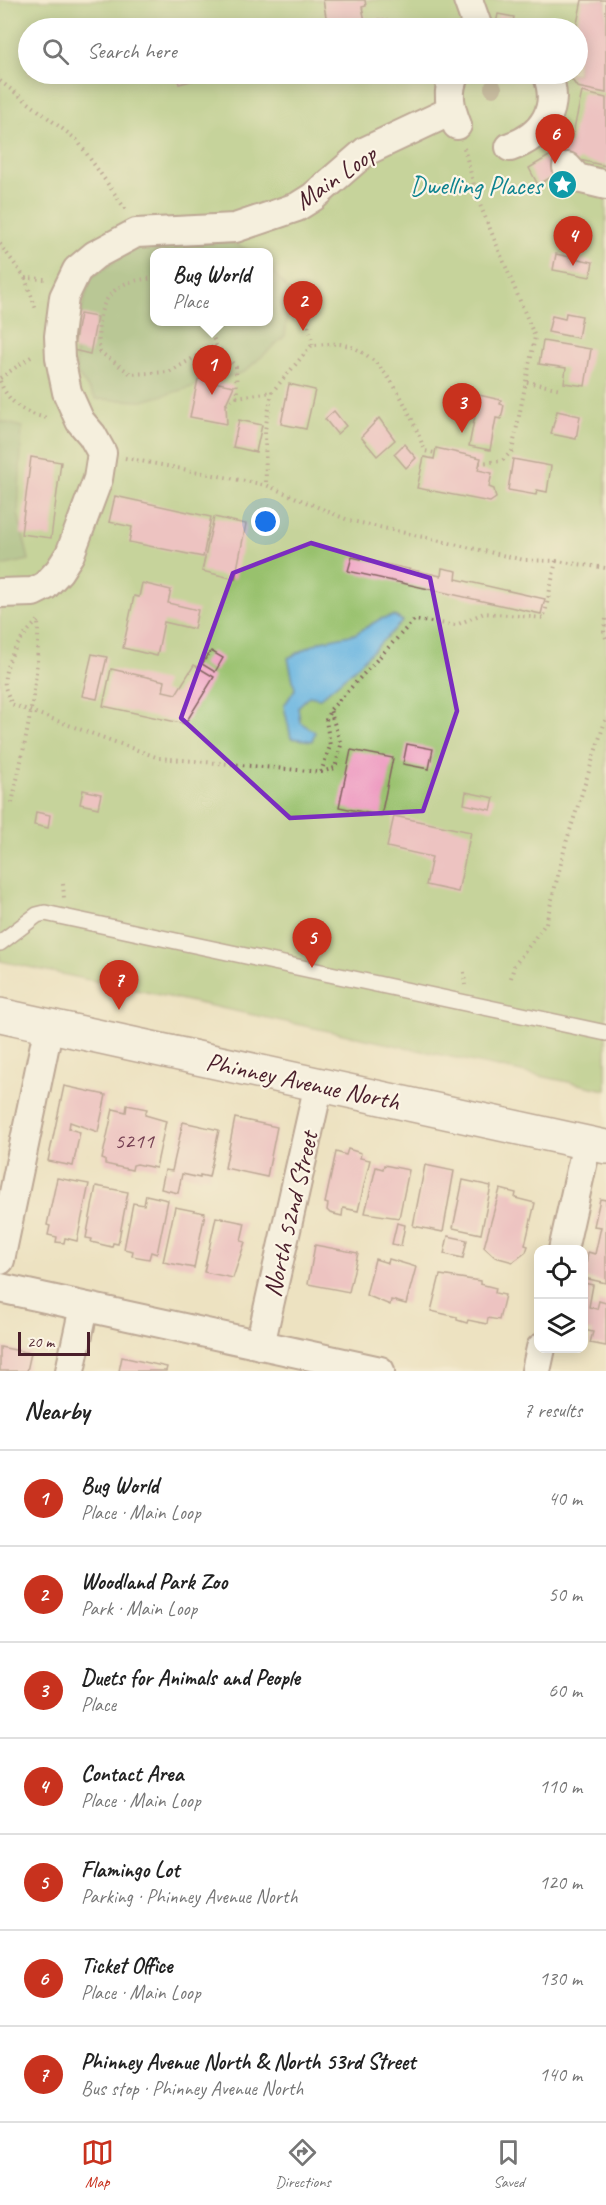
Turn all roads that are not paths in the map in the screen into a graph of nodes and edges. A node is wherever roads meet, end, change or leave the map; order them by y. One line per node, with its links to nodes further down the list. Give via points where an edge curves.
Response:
1 (468, 0): 2 (street)
2 (474, 18)
3 (452, 84): 8 (street, Main Loop, via 449,95 454,118 366,152 306,202 235,228 130,235 85,262 64,297 60,358 67,392 80,421 102,453 98,479 70,554 59,571 40,589)
4 (552, 84): 6 (street, via 548,118)
5 (510, 147): 6 (street, via 525,142)
6 (554, 151): 7 (street, via 577,178)
7 (606, 185)
8 (0, 593)
9 (0, 944): 12 (lane, via 45,913)
10 (0, 1015): 11 (street, Phinney Avenue North)
11 (49, 1025): 13 (street, Phinney Avenue North); 15 (street)
12 (606, 1033)
13 (319, 1084): 14 (street, Phinney Avenue North); 20 (street, North 52nd Street)
14 (596, 1145): 16 (street)
15 (5, 1208): 17 (street)
16 (565, 1245)
17 (0, 1260)
18 (0, 1288): 19 (street)
19 (84, 1307): 20 (street); 22 (street)
20 (260, 1345): 23 (street)
21 (540, 1353): 24 (street)
22 (70, 1371)
23 (380, 1371)
24 (536, 1371)

